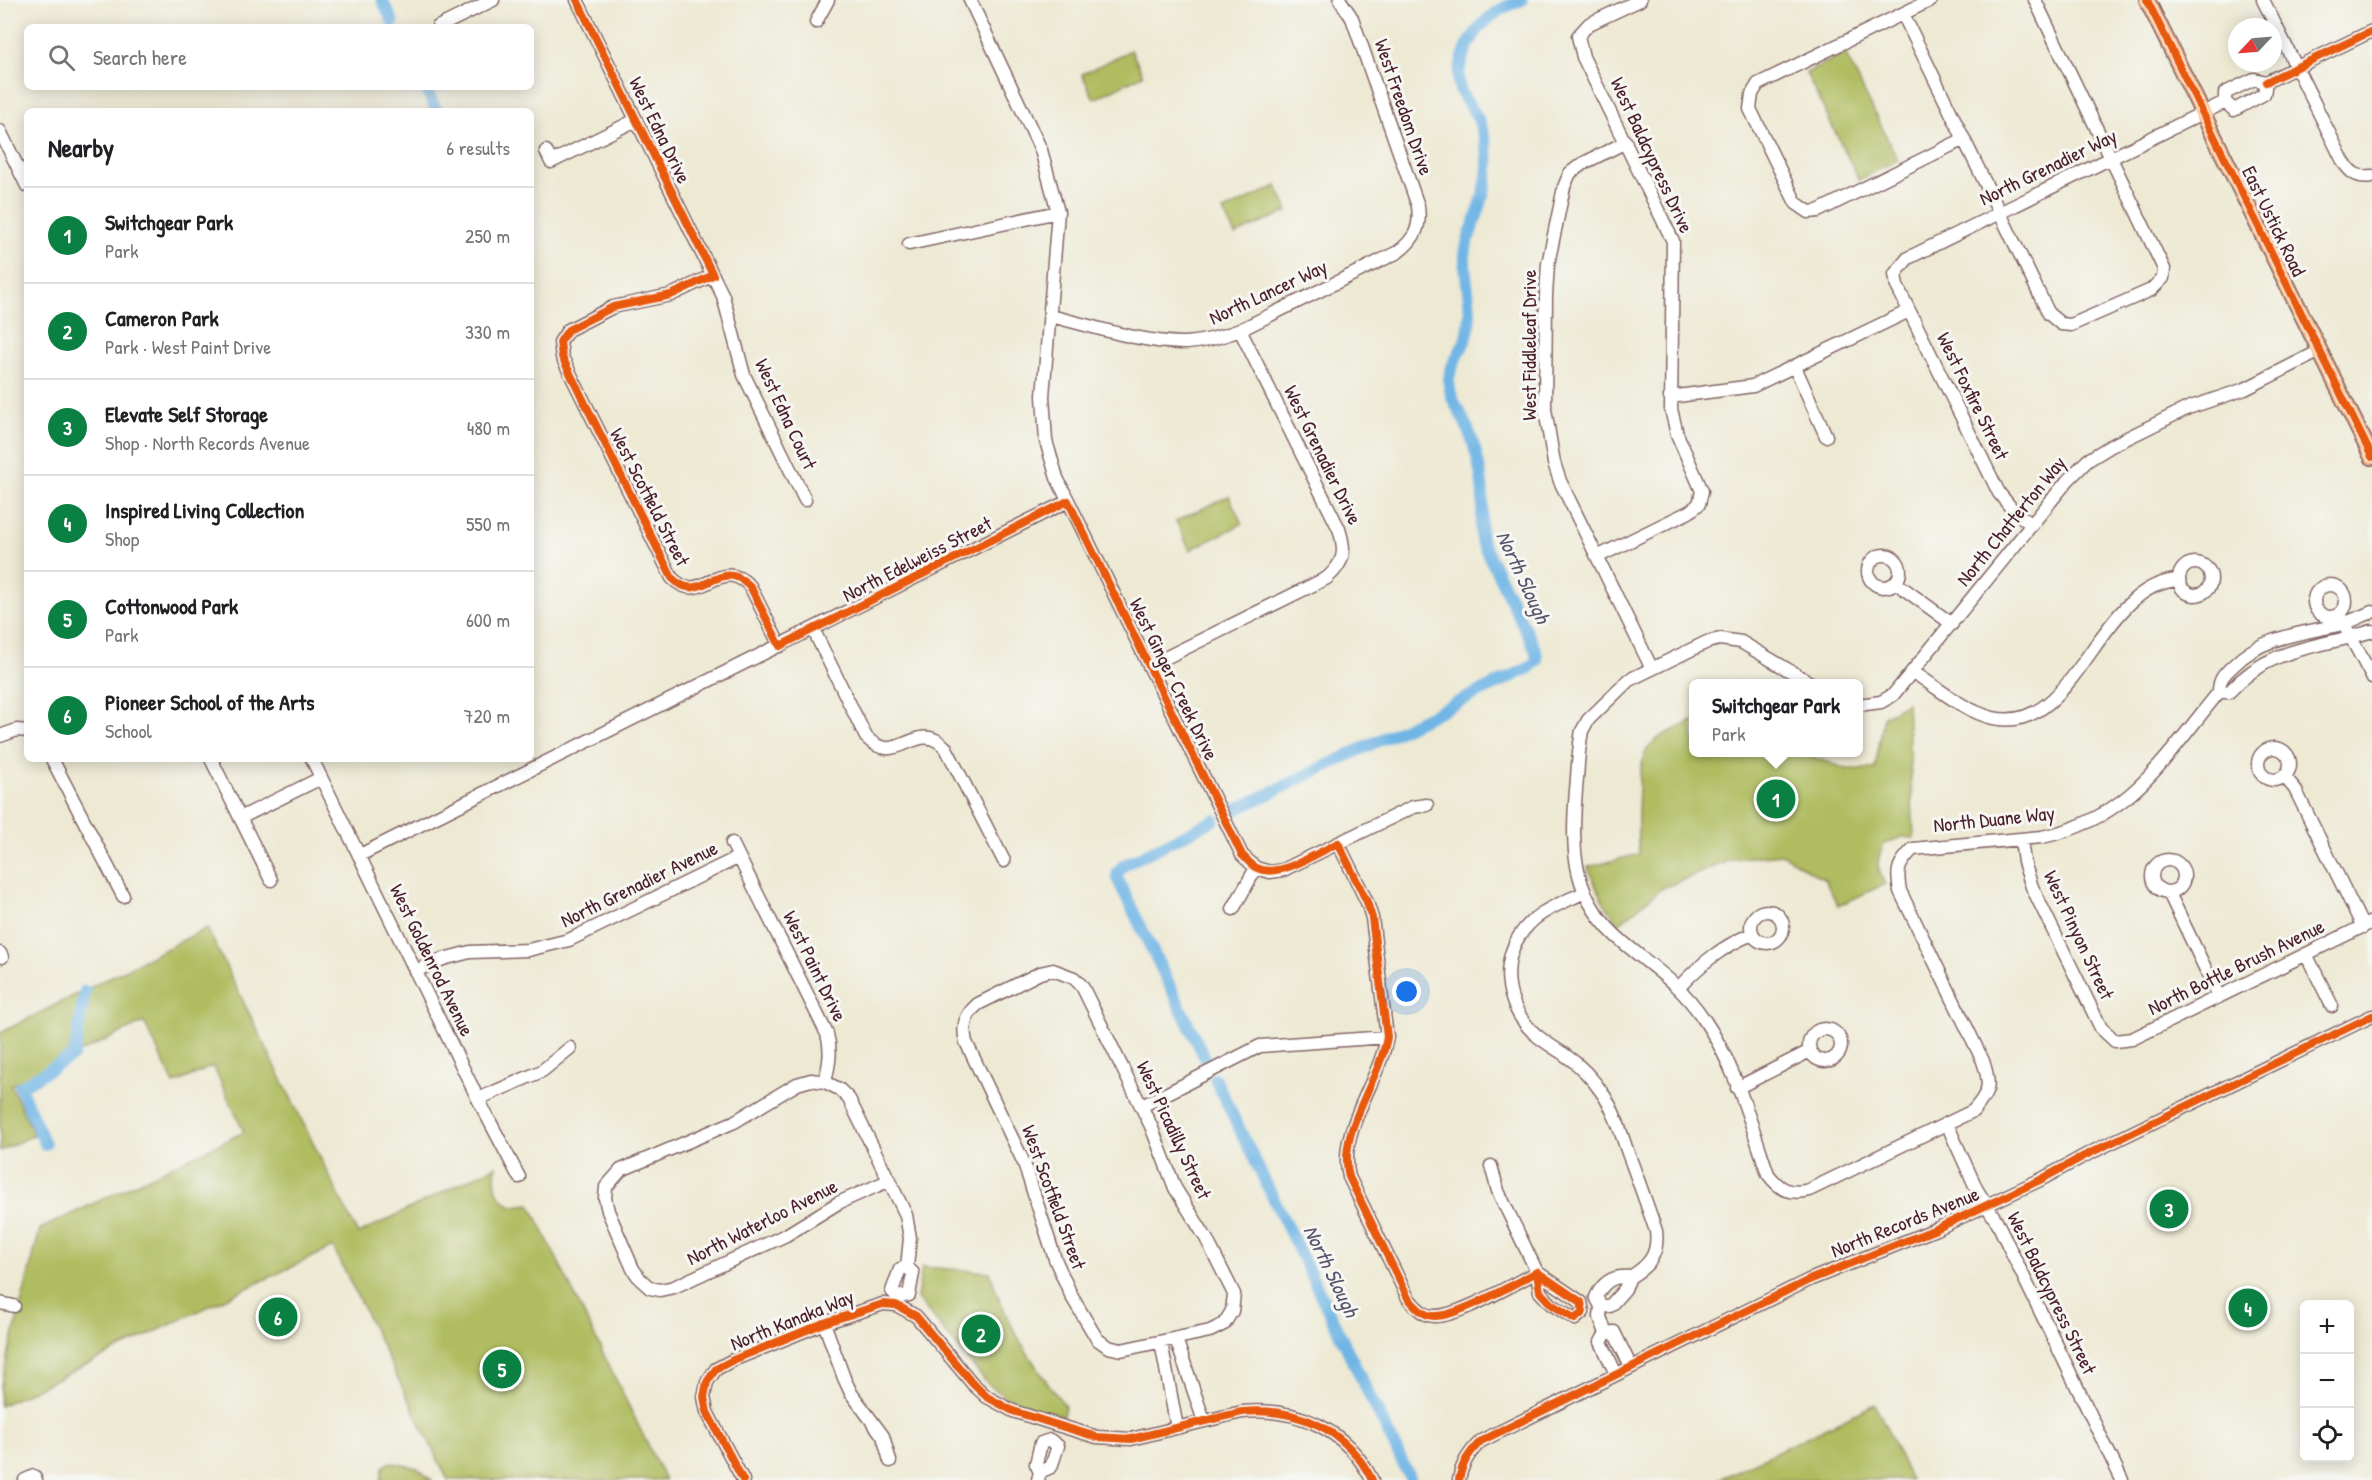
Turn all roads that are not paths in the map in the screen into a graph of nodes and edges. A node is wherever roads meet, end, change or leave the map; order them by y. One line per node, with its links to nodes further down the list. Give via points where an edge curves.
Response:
1 (493, 0): 13 (street)
2 (577, 0): 19 (street, West Edna Drive)
3 (828, 0): 12 (street)
4 (970, 0): 27 (street, West Ginger Creek Drive, via 1041,150)
5 (1340, 0): 29 (street, West Freedom Drive, via 1352,18 1418,206)
6 (1640, 0): 22 (street, West Baldcypress Drive, via 1589,24 1578,36 1583,57)
7 (1932, 0): 11 (street)
8 (2035, 0): 24 (street)
9 (2147, 0): 18 (main road, East Ustick Road)
10 (2263, 0): 15 (street)
11 (1903, 14): 21 (street); 21 (street, via 1758,84 1752,94 1751,114 1796,203 1809,212 1818,212)
12 (816, 22)
13 (444, 24)
14 (2372, 31): 15 (street, North Grenadier Way)
15 (2296, 68): 16 (street, North Grenadier Way); 25 (street, via 2344,163 2358,176)
16 (2266, 82): 17 (street, North Grenadier Way, via 2254,79 2225,93); 17 (street, North Grenadier Way, via 2264,94 2234,110)
17 (2225, 102): 18 (street, North Grenadier Way)
18 (2202, 112): 24 (street, North Grenadier Way); 36 (main road, East Ustick Road)
19 (636, 120): 23 (street, via 551,162); 32 (street, West Edna Drive)
20 (0, 131): 26 (street)
21 (1965, 139): 28 (street)
22 (1626, 142): 38 (street, West Baldcypress Drive, via 1673,241); 44 (street, West Fiddleleaf Drive, via 1570,173 1546,278 1545,409 1554,463)
23 (546, 151)
24 (2111, 158): 28 (street, North Grenadier Way); 28 (street, via 2164,269 2163,278 2151,290 2071,325 2061,324 2049,314)
25 (2372, 176)
26 (24, 180)
27 (1058, 212): 30 (street); 34 (street, West Ginger Creek Drive)
28 (2000, 212): 31 (street, North Grenadier Way, via 1908,258)
29 (1418, 231): 35 (street, North Lancer Way, via 1398,252)
30 (909, 244)
31 (1895, 274): 33 (street, West Foxfire Street)
32 (713, 275): 41 (street, West Edna Court, via 728,311 744,375); 53 (street, West Scotfield Street, via 671,295 613,307 568,330 560,342 562,357 672,578 689,589 725,575 742,578 750,586)
33 (1909, 311): 37 (street); 43 (street, West Foxfire Street, via 1998,493)
34 (1050, 316): 35 (street, North Lancer Way, via 1151,340 1183,343); 42 (street, West Ginger Creek Drive, via 1043,396 1046,441)
35 (1240, 330): 54 (street, West Grenadier Drive, via 1339,529 1344,544 1342,557 1338,568 1327,578)
36 (2320, 351): 40 (main road, East Ustick Road); 43 (street, North Chatterton Way, via 2245,388 2188,408 2099,452 2078,469)
37 (1795, 367): 38 (street, via 1753,386); 39 (street)
38 (1670, 397): 44 (street, West Baldcypress Drive, via 1677,434 1702,492 1699,504)
39 (1826, 436)
40 (2372, 458)
41 (805, 500)
42 (1068, 501): 50 (street, North Edelweiss Street); 54 (street, West Ginger Creek Drive)
43 (2032, 525): 49 (street, North Chatterton Way)
44 (1597, 557): 55 (street, West Fiddleleaf Drive)
45 (2179, 580): 56 (street, via 2168,580 2135,598 2058,693 2028,716 1992,718 1971,710)
46 (1896, 583): 49 (street)
47 (2372, 612): 48 (street, North Duane Way)
48 (2340, 620): 52 (street); 59 (street, North Duane Way, via 2255,648 2219,681)
49 (1952, 624): 56 (street, North Chatterton Way)
50 (813, 629): 53 (street, North Edelweiss Street); 75 (street, via 866,737 881,748 890,749 924,737 940,742)
51 (2372, 631): 52 (street, North Duane Way)
52 (2351, 637): 57 (street); 59 (street, North Duane Way, via 2283,654 2250,672 2229,692)
53 (780, 646): 73 (street, North Edelweiss Street)
54 (1149, 666): 76 (street, West Ginger Creek Drive, via 1242,855)
55 (1652, 669): 58 (street, via 1720,639 1741,642); 78 (street, via 1619,688 1582,731 1573,831 1575,862)
56 (1913, 672): 60 (street, North Chatterton Way, via 1893,695 1881,702)
57 (2372, 677)
58 (1804, 679)
59 (2219, 692): 70 (street, North Duane Way, via 2125,801 2078,828)
60 (1863, 704)
61 (24, 731): 62 (street)
62 (0, 736)
63 (54, 762): 80 (street)
64 (212, 762): 69 (street)
65 (313, 762): 67 (street, West Goldenrod Avenue)
66 (2285, 777): 82 (street)
67 (321, 778): 69 (street); 73 (street, West Goldenrod Avenue)
68 (1427, 805): 72 (street, via 1413,807)
69 (240, 818): 77 (street)
70 (2021, 840): 92 (street, West Pinyon Street, via 2032,887 2101,1028); 99 (street, North Duane Way, via 1913,849 1901,860 1897,875 1900,891 1983,1060 1988,1083 1988,1092 1973,1111)
71 (732, 843): 74 (street, West Paint Drive)
72 (1338, 843): 76 (street, via 1282,870); 91 (street, via 1372,918)
73 (360, 855): 85 (street, West Goldenrod Avenue)
74 (739, 857): 85 (street, North Grenadier Avenue, via 569,940 528,950 470,952); 95 (street, West Paint Drive, via 827,1034 831,1045)
75 (1004, 861)
76 (1256, 868): 81 (street)
77 (271, 880)
78 (1585, 892): 86 (street, via 1610,930); 105 (street, via 1529,924 1512,951 1508,985 1524,1023 1581,1067 1605,1096 1616,1119 1658,1242 1644,1269)
79 (2169, 893): 87 (street)
80 (123, 896)
81 (1233, 909)
82 (2367, 925): 84 (street, North Bottle Brush Avenue)
83 (1752, 934): 86 (street, via 1704,961)
84 (2307, 954): 87 (street, North Bottle Brush Avenue); 88 (street)
85 (416, 971): 97 (street, West Goldenrod Avenue)
86 (1678, 988): 96 (street, via 1713,1033)
87 (2219, 997): 92 (street, North Bottle Brush Avenue, via 2132,1039)
88 (2332, 1006)
89 (2372, 1016): 103 (street, North Records Avenue)
90 (965, 1020): 98 (street, West Picadilly Street, via 978,1004 1040,973 1065,973 1082,986); 113 (street, West Scotfield Street, via 966,1042 1024,1163 1061,1276 1097,1338 1108,1347 1121,1350)
91 (1387, 1036): 98 (street, via 1260,1046); 104 (street, via 1384,1054 1347,1141 1345,1162 1408,1298 1432,1317 1452,1314)
92 (2115, 1041)
93 (570, 1048): 97 (street, via 542,1071)
94 (1810, 1051): 96 (street)
95 (825, 1082): 102 (street, via 849,1100); 102 (street, North Waterloo Avenue, via 796,1084 734,1122 621,1170 606,1187 605,1198 633,1269 650,1288 674,1287 786,1235 838,1203)
96 (1737, 1088): 99 (street, via 1768,1174 1786,1191 1809,1190)
97 (478, 1100): 101 (street, West Goldenrod Avenue)
98 (1142, 1106): 112 (street, West Picadilly Street, via 1168,1173 1234,1294 1232,1311 1224,1324)
99 (1947, 1124): 103 (street, West Baldcypress Street)
100 (1491, 1166): 104 (street, via 1498,1191)
101 (519, 1177)
102 (890, 1180): 106 (street, via 906,1215 910,1238 907,1267 900,1269 892,1291)
103 (1987, 1206): 114 (street, North Records Avenue, via 1809,1280); 126 (street, West Baldcypress Street)
104 (1537, 1272): 109 (street, via 1581,1302 1582,1312)
105 (1630, 1277): 109 (street, via 1625,1289); 109 (street, via 1617,1275 1608,1281 1596,1298)
106 (897, 1301): 110 (street, North Kanaka Way); 117 (street, via 916,1316 987,1396 1013,1412)
107 (0, 1303): 108 (street)
108 (14, 1306)
109 (1601, 1311): 111 (street)
110 (824, 1323): 119 (street, via 848,1385 883,1436); 124 (street, North Kanaka Way, via 733,1360 716,1369 707,1382 707,1412)
111 (1606, 1333): 114 (street, via 1614,1332); 115 (street, via 1601,1342)
112 (1176, 1339): 113 (street); 116 (street)
113 (1161, 1342): 118 (street)
114 (1631, 1367): 115 (street, North Records Avenue)
115 (1616, 1374): 120 (street, North Records Avenue, via 1481,1441 1469,1452)
116 (1204, 1421): 118 (street); 125 (street, via 1259,1410 1285,1412 1310,1420 1351,1448)
117 (1054, 1424): 118 (street, via 1110,1439 1131,1439); 121 (street, via 1050,1440 1058,1446 1051,1467)
118 (1177, 1428)
119 (890, 1461)
120 (1460, 1474)
121 (1039, 1476)
122 (25, 1480): 123 (street, via 34,1476)
123 (36, 1480)
124 (743, 1480)
125 (1372, 1480)
126 (2122, 1480)

